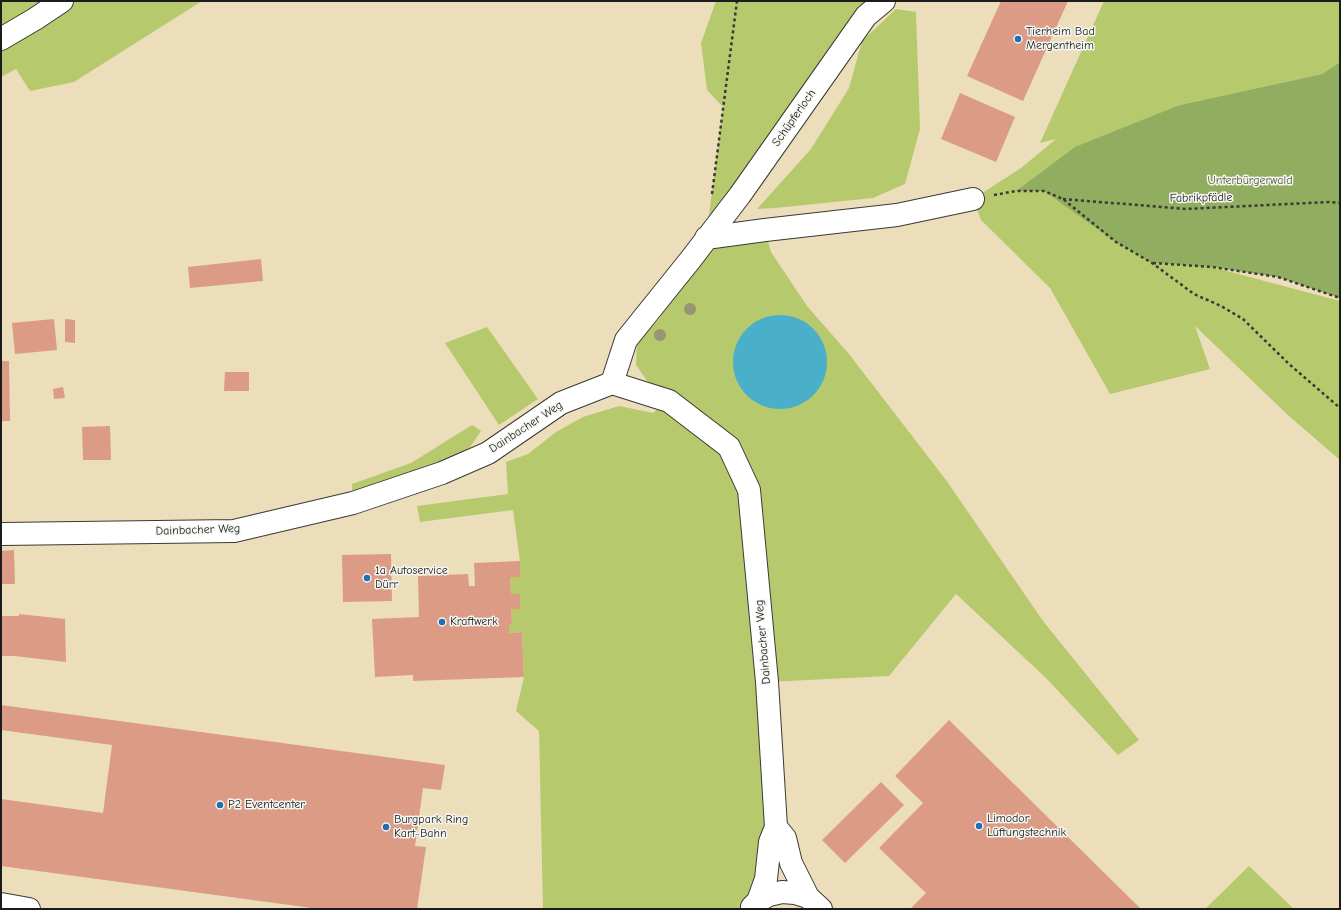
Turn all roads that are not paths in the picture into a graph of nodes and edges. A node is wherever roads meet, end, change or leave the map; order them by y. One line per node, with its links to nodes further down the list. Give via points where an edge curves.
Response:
1 (62, 1): 3 (street)
2 (884, 1): 5 (street, Schüpferloch, via 866,16 740,195)
3 (3, 38)
4 (973, 199): 5 (street, via 897,216)
5 (706, 238): 6 (street, Schüpferloch, via 626,340)
6 (612, 383): 7 (street, Dainbacher Weg, via 561,402 488,453 442,473 353,503 234,531); 8 (street, Dainbacher Weg, via 668,401 728,447 749,490 767,682)
7 (1, 534)
8 (776, 827): 9 (street, Dainbacher Weg, via 785,838 791,863); 11 (street, Dainbacher Weg, via 770,842 766,879)
9 (814, 903): 11 (street, via 795,893 782,892 769,895)
10 (1, 904): 12 (street)
11 (754, 905)
12 (29, 909)

